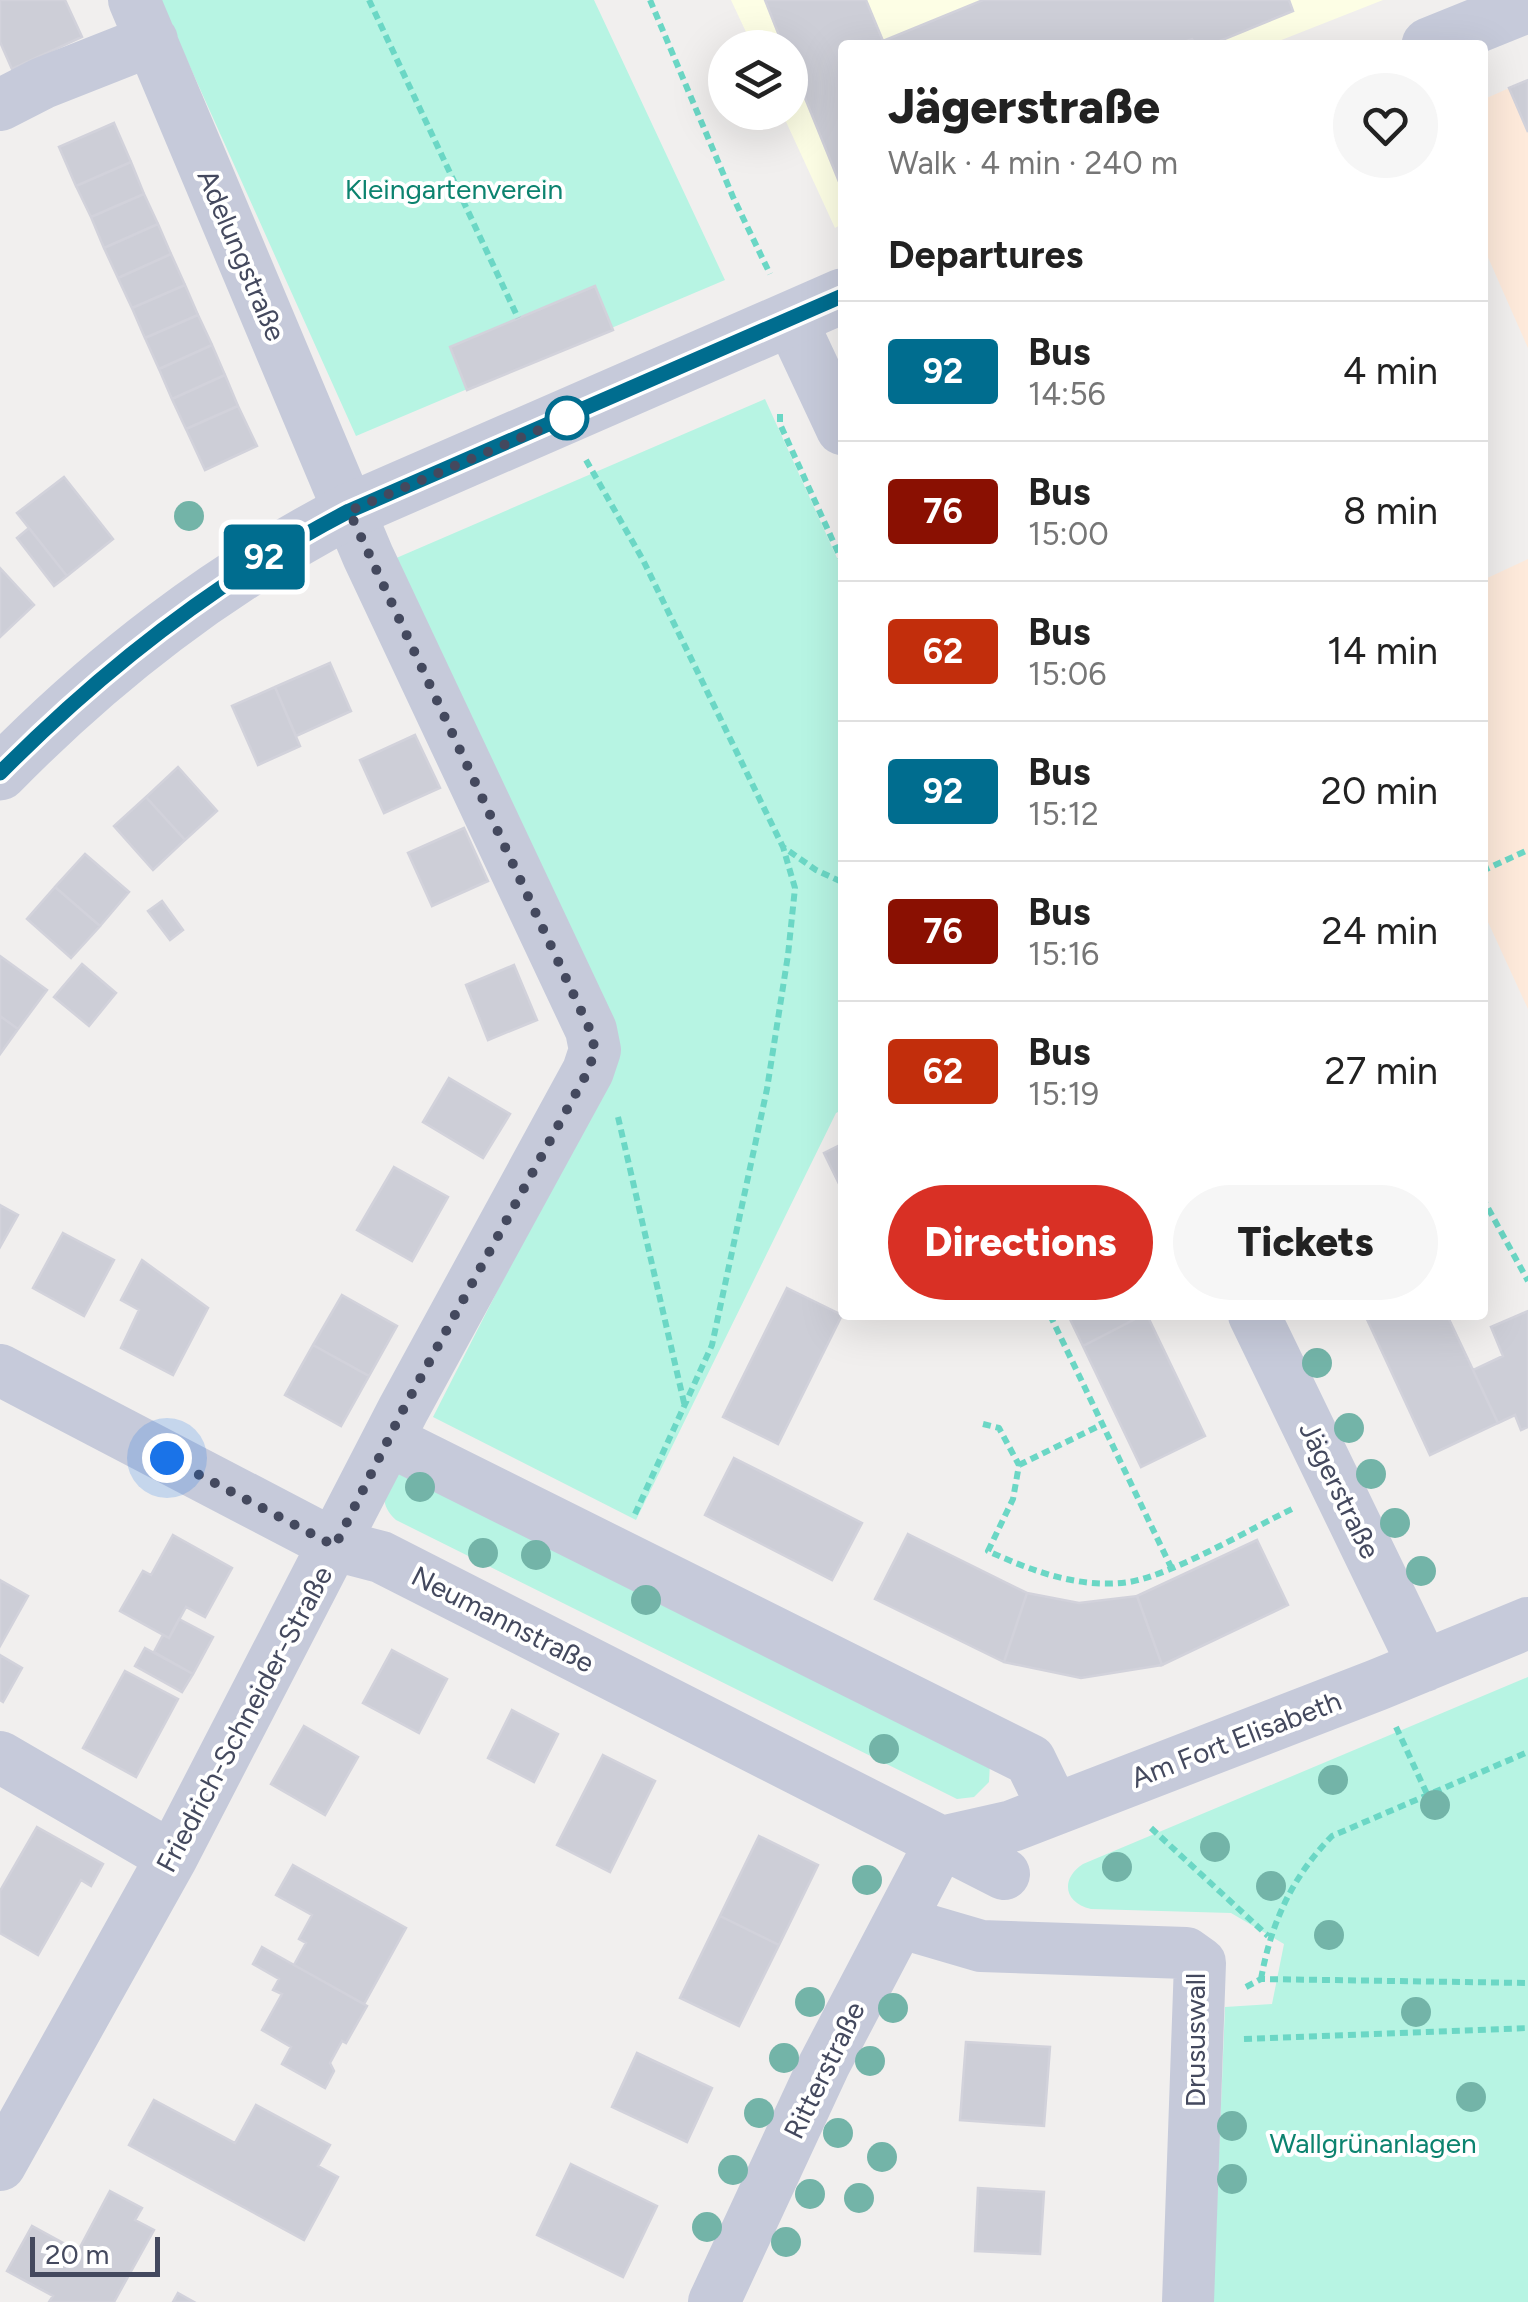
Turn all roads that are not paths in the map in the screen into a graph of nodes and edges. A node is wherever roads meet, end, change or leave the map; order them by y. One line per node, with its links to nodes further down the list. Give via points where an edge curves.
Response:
1 (1528, 6): 3 (street)
2 (143, 20): 4 (street); 8 (street, Adelungstraße)
3 (1442, 40)
4 (0, 105)
5 (838, 296): 6 (street)
6 (782, 300): 7 (street); 8 (street)
7 (838, 420)
8 (349, 511): 9 (street, via 197,601 121,660); 12 (street, Friedrich-Schneider-Straße, via 595,1050)
9 (0, 773)
10 (1256, 1320): 15 (street, Jägerstraße)
11 (0, 1370): 13 (street, Neumannstraße)
12 (388, 1440): 13 (street, Friedrich-Schneider-Straße); 17 (street, via 1030,1760)
13 (335, 1546): 18 (street, Neumannstraße, via 381,1556); 19 (street, Friedrich-Schneider-Straße)
14 (1528, 1623): 15 (street, Am Fort Elisabeth)
15 (1424, 1666): 17 (street, Am Fort Elisabeth)
16 (0, 1758): 19 (street)
17 (1054, 1809): 18 (street, Am Fort Elisabeth)
18 (941, 1842): 20 (street, Neumannstraße); 21 (street, Ritterstraße)
19 (172, 1857): 22 (street, Friedrich-Schneider-Straße)
20 (1004, 1874)
21 (899, 1922): 23 (street, Ritterstraße); 24 (street, Drususwall, via 981,1946 1186,1953 1200,1963)
22 (0, 2165)
23 (714, 2302)
24 (1188, 2302)

